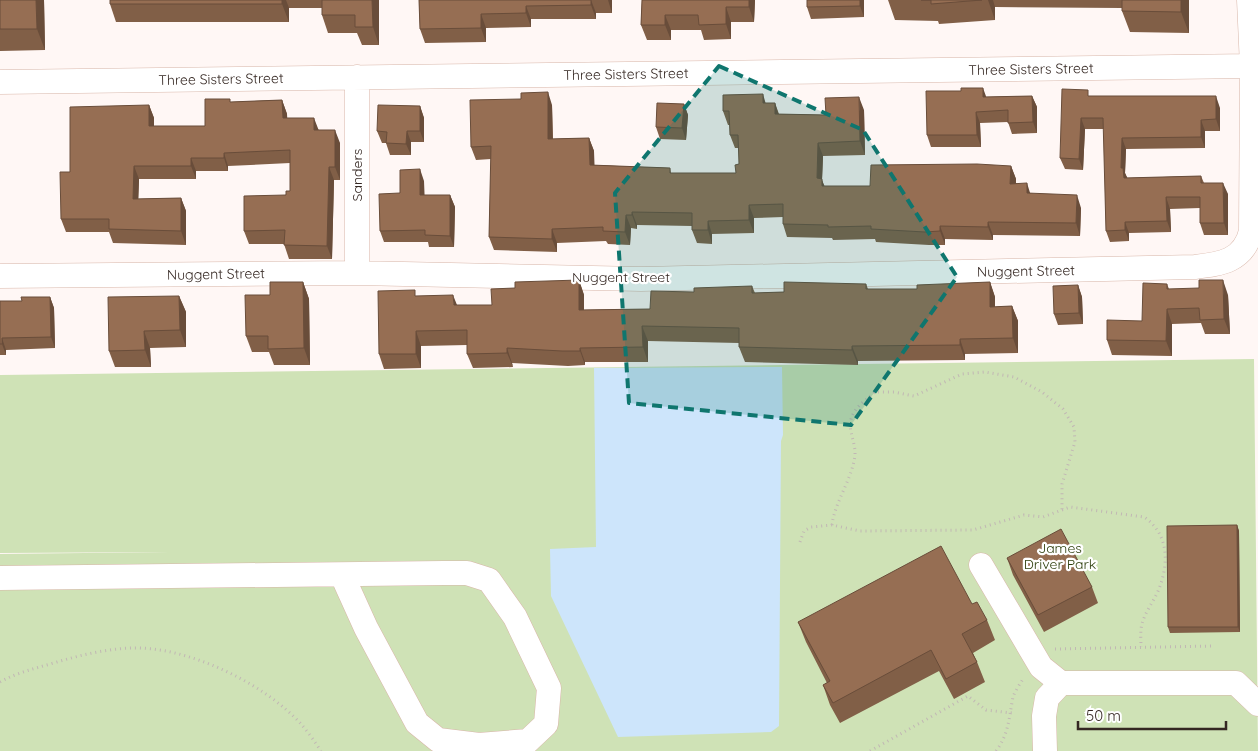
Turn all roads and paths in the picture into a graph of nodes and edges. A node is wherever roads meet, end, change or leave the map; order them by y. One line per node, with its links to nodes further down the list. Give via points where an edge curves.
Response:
1 (1249, 0): 2 (street)
2 (1252, 66): 3 (street, Three Sisters Street); 5 (street, Nuggent Street, via 1251,231 1239,255 1223,264 1195,268 641,279)
3 (357, 77): 4 (street, Three Sisters Street); 5 (street, Sanders)
4 (0, 82)
5 (357, 273): 6 (street, Nuggent Street)
6 (0, 276)
7 (1062, 510): 8 (path, via 1043,517 1024,515 973,530 860,531); 8 (path, via 1062,484 1075,442 1074,427 1063,409 1042,392 1014,377 985,372 962,374 914,396 875,392 854,411 849,430 855,454); 13 (path, via 1070,507 1144,517 1158,530 1165,548 1166,563 1159,589 1141,624)
8 (832, 525): 9 (path, via 811,527 804,531)
9 (800, 542)
10 (981, 565): 15 (street, via 1041,667)
11 (342, 575): 11 (street, via 467,573 489,580 515,617 549,688 546,724 528,741 479,744 438,740 416,723); 12 (street)
12 (0, 578)
13 (1141, 647)
14 (0, 682): 20 (path, via 13,675 86,654 132,648 181,654 263,692 300,723)
15 (1061, 683): 16 (street); 19 (street, via 1047,698)
16 (1247, 683): 17 (street)
17 (1258, 704)
18 (1012, 713): 21 (path, via 986,710 968,696)
19 (1043, 750)
20 (321, 751)
21 (870, 751)

